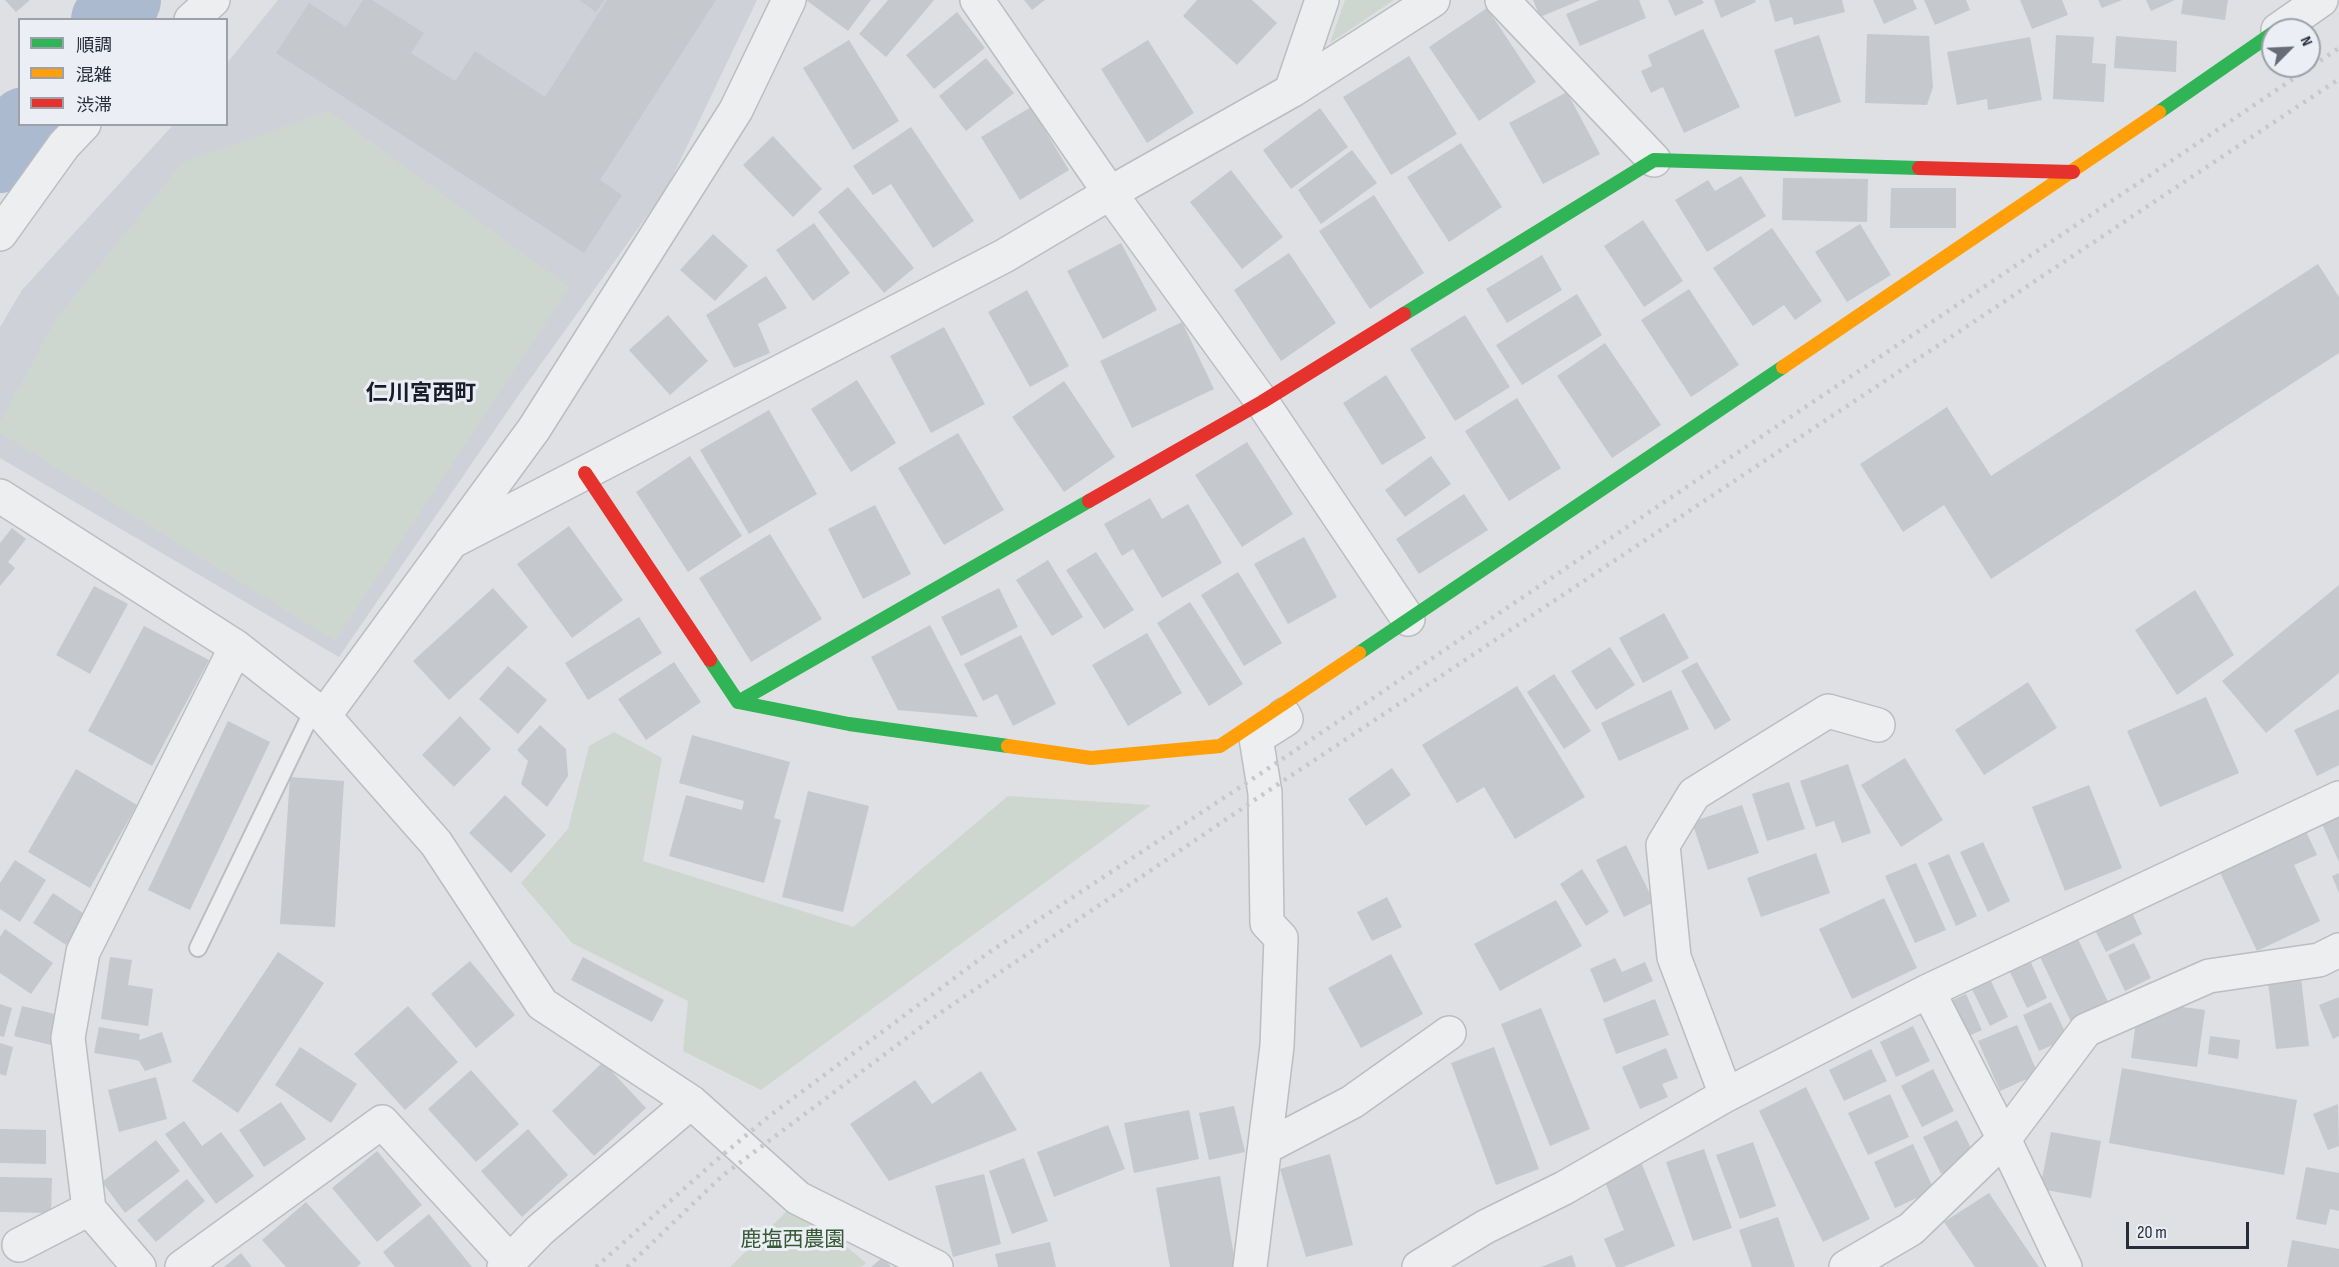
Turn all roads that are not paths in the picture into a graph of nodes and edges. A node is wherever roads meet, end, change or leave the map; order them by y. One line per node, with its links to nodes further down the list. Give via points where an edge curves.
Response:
1 (213, 0): 8 (street)
2 (789, 0): 20 (street, via 736,110 534,429)
3 (977, 0): 15 (street)
4 (1322, 0): 11 (street)
5 (1433, 0): 11 (street)
6 (1502, 0): 13 (street)
7 (2321, 0): 9 (street)
8 (193, 18)
9 (2295, 18)
10 (2261, 41): 14 (street)
11 (1291, 91): 15 (street)
12 (82, 126): 16 (street)
13 (1654, 160): 14 (street); 17 (street)
14 (2073, 172): 21 (street)
15 (1110, 192): 17 (street); 18 (street, via 1004,256)
16 (0, 234)
17 (1262, 402): 21 (street); 23 (street)
18 (585, 473): 20 (street); 23 (street)
19 (0, 496): 22 (street)
20 (451, 542): 25 (street)
21 (1408, 619): 24 (street)
22 (236, 648): 25 (street); 36 (street, via 83,952 68,1038)
23 (738, 702): 24 (street, via 849,724 1091,758 1220,746)
24 (1279, 706): 35 (street, via 1286,719 1256,738 1265,793 1267,923 1281,938)
25 (319, 712): 28 (lane); 33 (street, via 436,843 542,1004)
26 (1878, 725): 32 (street, via 1828,711 1694,794 1663,845 1674,957)
27 (2339, 798): 30 (street)
28 (198, 948)
29 (2339, 950): 34 (street, via 2319,960 2209,976 2086,1030)
30 (1928, 992): 32 (street); 34 (street)
31 (1449, 1033): 35 (street, via 1352,1102)
32 (1726, 1095): 43 (street)
33 (691, 1102): 38 (street, via 540,1230); 41 (street, via 798,1198)
34 (2004, 1139): 44 (street, via 1911,1229); 45 (street)
35 (1266, 1147): 42 (street)
36 (89, 1209): 37 (street); 39 (street)
37 (19, 1245)
38 (507, 1264): 40 (street, via 382,1122)
39 (139, 1267)
40 (182, 1267)
41 (936, 1267)
42 (1250, 1267)
43 (1419, 1267)
44 (1846, 1267)
45 (2065, 1267)

